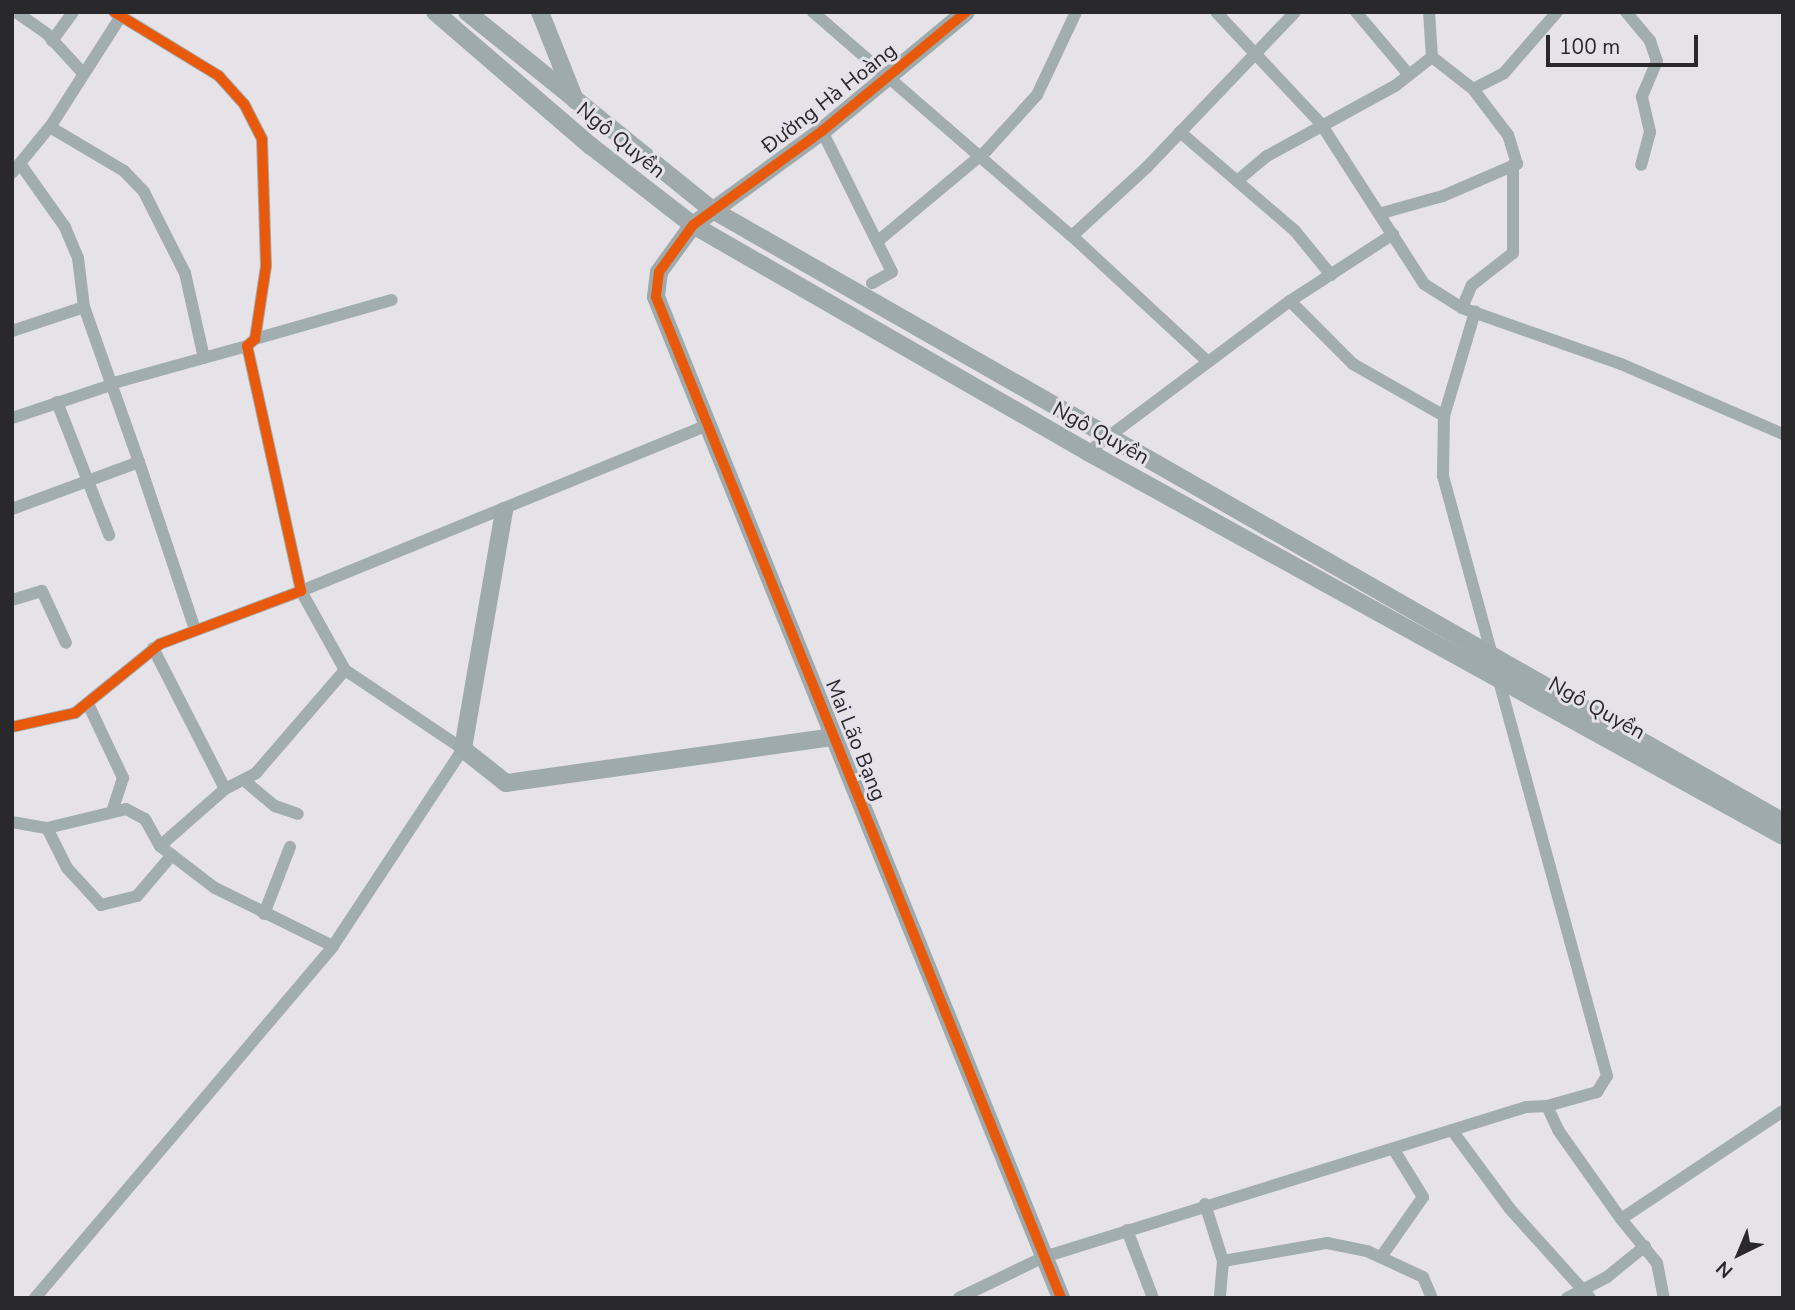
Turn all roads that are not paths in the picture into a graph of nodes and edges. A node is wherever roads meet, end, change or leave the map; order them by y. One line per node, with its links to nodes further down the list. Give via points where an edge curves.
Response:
1 (16, 12): 16 (street)
2 (73, 12): 16 (street)
3 (435, 12): 28 (main road, Ngô Quyền)
4 (467, 12): 23 (main road, Ngô Quyền)
5 (540, 12): 23 (main road)
6 (813, 12): 21 (street)
7 (1076, 12): 29 (street, via 1037,95)
8 (1216, 12): 17 (street)
9 (1295, 12): 17 (street)
10 (1356, 12): 20 (street)
11 (1429, 12): 18 (street)
12 (1557, 12): 22 (street, via 1504,73)
13 (1626, 12): 31 (street, via 1650,41 1657,61 1642,97 1650,132)
14 (119, 13): 19 (street); 48 (street, via 219,76 244,104 261,139 266,266)
15 (960, 14): 21 (main road, Đường Hà Hoàng)
16 (52, 41): 19 (street)
17 (1254, 53): 24 (street); 27 (street)
18 (1432, 57): 20 (street); 22 (street)
19 (83, 73): 25 (street)
20 (1409, 75): 24 (street)
21 (886, 79): 26 (main road, Đường Hà Hoàng); 29 (street)
22 (1473, 89): 30 (street, via 1508,135 1518,158)
23 (576, 103): 28 (main road); 34 (main road, Ngô Quyền)
24 (1321, 124): 33 (street); 35 (street)
25 (50, 127): 32 (street); 49 (street, via 124,170 144,192 185,273)
26 (822, 131): 34 (main road, Đường Hà Hoàng); 39 (street)
27 (1180, 132): 33 (street); 38 (street)
28 (591, 146): 36 (main road, Ngô Quyền)
29 (979, 157): 38 (street); 39 (street)
30 (1513, 165): 35 (street, via 1443,196); 45 (street, via 1513,253 1472,285)
31 (1641, 165)
32 (17, 169): 44 (street, via 65,227 78,258)
33 (1237, 181): 40 (street, via 1306,241)
34 (711, 209): 36 (main road, Mai Lão Bạng); 57 (main road, Ngô Quyền)
35 (1382, 213): 37 (street)
36 (693, 225): 55 (main road, Mai Lão Bạng, via 663,264 656,297); 58 (main road, Ngô Quyền)
37 (1393, 234): 40 (street); 45 (street, via 1424,284)
38 (1072, 236): 50 (street)
39 (878, 241): 41 (street, via 892,272)
40 (1331, 275): 43 (street)
41 (872, 283)
42 (392, 300): 48 (street)
43 (1290, 301): 50 (street); 53 (street, via 1353,364)
44 (84, 307): 47 (street); 51 (street)
45 (1462, 308): 46 (street)
46 (1475, 312): 53 (street); 56 (street, via 1621,364)
47 (12, 331)
48 (251, 342): 49 (street); 64 (street)
49 (204, 358): 51 (street)
50 (1208, 362): 57 (street)
51 (110, 384): 52 (street); 59 (street)
52 (57, 402): 54 (street); 60 (street)
53 (1444, 416): 69 (street, via 1443,475)
54 (12, 418)
55 (706, 426): 62 (street); 74 (main road, Mai Lão Bạng)
56 (1783, 434)
57 (1104, 436): 58 (street); 69 (main road, Ngô Quyền)
58 (1088, 452): 71 (main road, Ngô Quyền)
59 (139, 462): 60 (street); 66 (street)
60 (87, 484): 61 (street); 63 (street)
61 (12, 509)
62 (504, 512): 64 (street); 75 (main road)
63 (109, 535)
64 (301, 591): 66 (street); 70 (street)
65 (12, 600): 67 (street, via 41,591)
66 (195, 629): 68 (street)
67 (66, 643)
68 (153, 648): 72 (street); 77 (street)
69 (1491, 656): 71 (street); 81 (main road, Ngô Quyền)
70 (345, 670): 75 (street); 76 (street)
71 (1495, 678): 83 (main road, Ngô Quyền); 89 (street, via 1607,1076 1597,1091)
72 (89, 706): 73 (street, via 55,720); 78 (street, via 123,778)
73 (12, 727)
74 (834, 737): 75 (main road, via 506,783); 97 (main road, Mai Lão Bạng)
75 (463, 749): 88 (street)
76 (246, 782): 77 (street); 79 (street, via 275,806)
77 (225, 789): 84 (street)
78 (113, 808): 82 (street); 84 (street, via 145,819)
79 (298, 814)
80 (12, 822): 82 (street)
81 (1783, 822)
82 (47, 828): 86 (street, via 67,867 101,905 137,896)
83 (1783, 836)
84 (160, 846): 86 (street)
85 (290, 847): 87 (street)
86 (172, 855): 87 (street, via 215,888)
87 (264, 914): 88 (street)
88 (332, 946): 101 (street)
89 (1548, 1106): 91 (street, via 1527,1107); 94 (street, via 1558,1130)
90 (1783, 1111): 94 (street)
91 (1454, 1133): 92 (street); 100 (street, via 1510,1209)
92 (1394, 1150): 93 (street); 98 (street, via 1423,1197)
93 (1205, 1204): 95 (street); 99 (street)
94 (1621, 1219): 96 (street)
95 (1127, 1230): 97 (street); 104 (street)
96 (1645, 1246): 100 (street); 108 (street, via 1657,1263)
97 (1044, 1257): 102 (street); 103 (main road, Mai Lão Bạng)
98 (1381, 1257): 99 (street, via 1327,1243); 106 (street, via 1423,1277)
99 (1223, 1261): 105 (street)
100 (1587, 1294): 107 (street)
101 (35, 1298)
102 (959, 1298)
103 (1061, 1298)
104 (1153, 1298)
105 (1220, 1298)
106 (1432, 1298)
107 (1567, 1298)
108 (1664, 1298)

